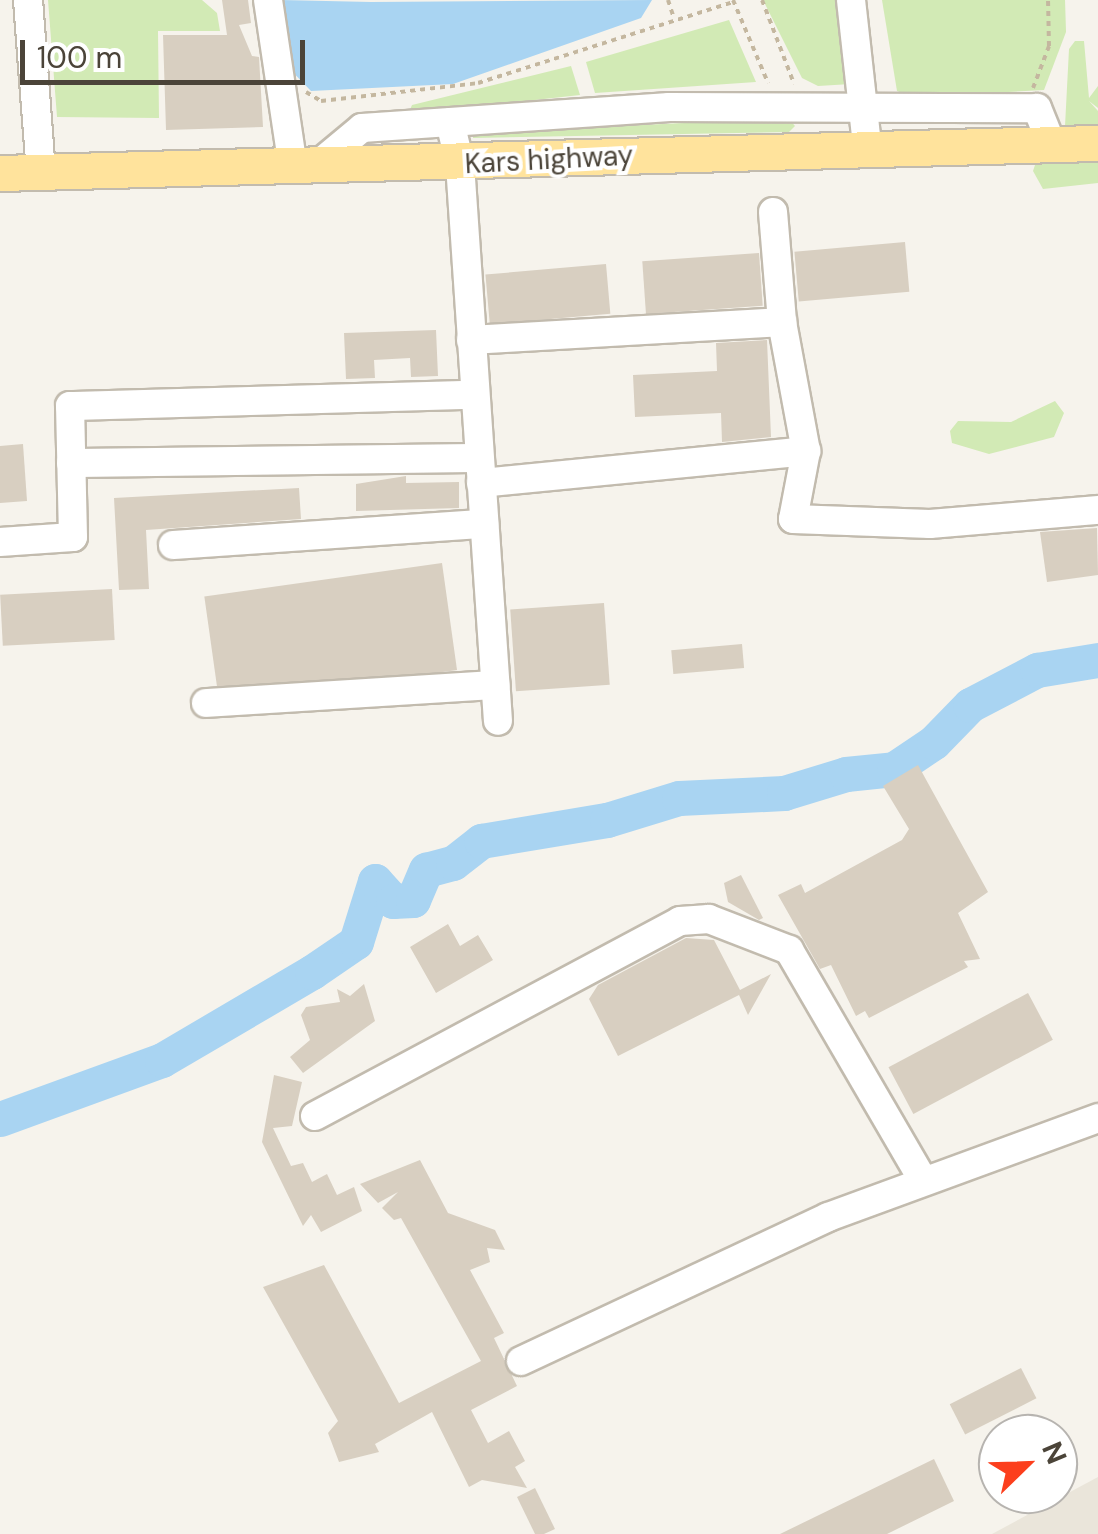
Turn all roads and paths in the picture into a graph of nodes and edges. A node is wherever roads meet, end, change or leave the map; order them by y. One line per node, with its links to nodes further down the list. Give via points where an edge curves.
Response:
1 (28, 0): 19 (street)
2 (268, 0): 18 (street)
3 (668, 0): 8 (path)
4 (762, 0): 10 (path, via 793,76)
5 (852, 0): 11 (street)
6 (1048, 0): 12 (path, via 1048,46)
7 (734, 1): 8 (path); 10 (path, via 770,87)
8 (674, 18): 9 (path, via 478,82 320,101)
9 (296, 86)
10 (796, 104): 11 (street); 13 (street)
11 (863, 106): 12 (street); 16 (street)
12 (1028, 108): 14 (street, via 1038,108)
13 (450, 122): 17 (street); 18 (street, via 362,128)
14 (1050, 143): 15 (main road, Kars highway); 16 (main road, Kars highway)
15 (1098, 144)
16 (868, 145): 17 (main road, Kars highway)
17 (460, 164): 18 (main road, Kars highway); 23 (street)
18 (304, 167): 19 (main road, Kars highway)
19 (41, 172): 20 (main road, Kars highway)
20 (0, 173)
21 (773, 212): 22 (street)
22 (782, 322): 23 (street); 25 (street)
23 (471, 340): 24 (street)
24 (475, 395): 26 (street, via 70,406); 27 (street)
25 (806, 451): 27 (street); 28 (street, via 794,519 930,524)
26 (72, 463): 27 (street); 30 (street, via 73,537)
27 (480, 470): 29 (street)
28 (1098, 510)
29 (484, 524): 31 (street); 32 (street)
30 (0, 542)
31 (174, 545)
32 (495, 685): 33 (street); 34 (street)
33 (206, 704)
34 (498, 721)
35 (315, 1116): 37 (street, via 680,921 709,919 789,950)
36 (1098, 1118): 37 (street)
37 (923, 1180): 38 (street)
38 (521, 1360)

